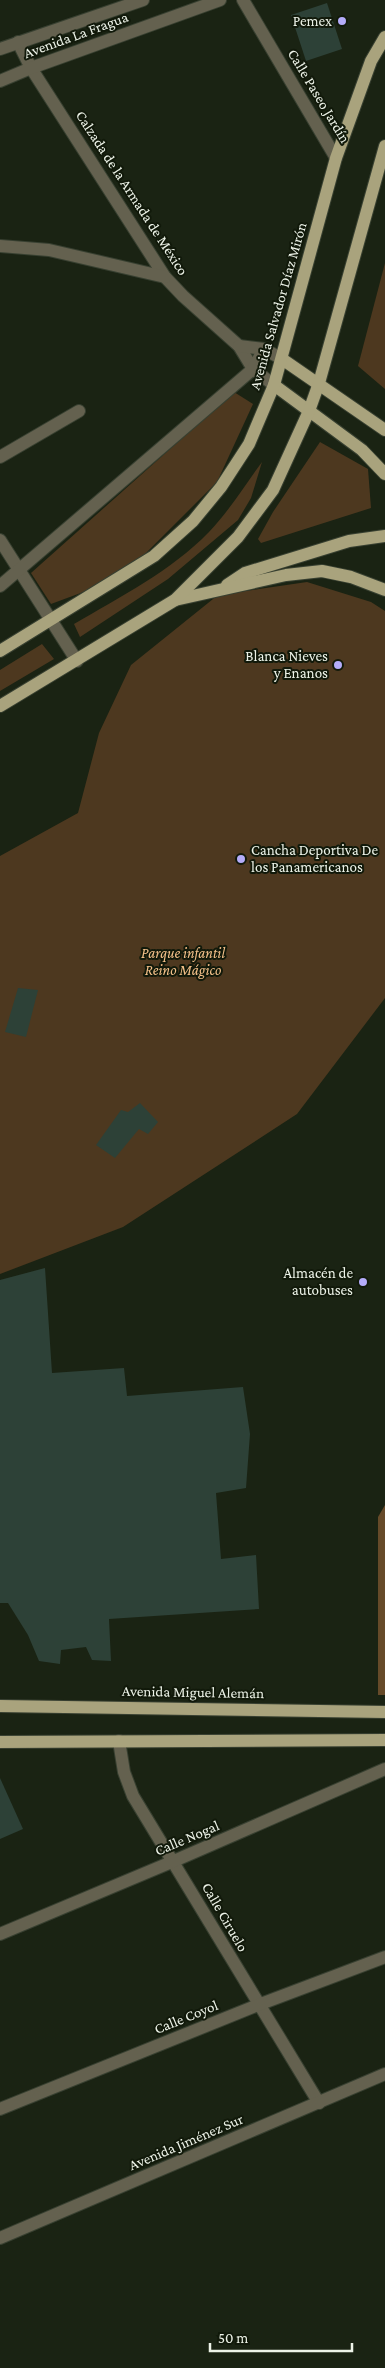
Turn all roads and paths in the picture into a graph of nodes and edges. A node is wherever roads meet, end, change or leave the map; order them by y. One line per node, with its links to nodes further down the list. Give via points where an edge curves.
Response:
1 (143, 0): 5 (street, Avenida La Fragua)
2 (220, 0): 7 (street, Avenida La Fragua)
3 (243, 0): 10 (street, Calle Paseo Jardín)
4 (385, 37): 10 (main road, Avenida Salvador Díaz Mirón, via 372,61)
5 (18, 42): 6 (street, Avenida La Fragua); 7 (street, Calzada de la Armada de México)
6 (0, 49)
7 (31, 68): 8 (street, Avenida La Fragua); 12 (street, Calzada de la Armada de México)
8 (0, 81)
9 (385, 146): 17 (main road)
10 (336, 158): 15 (main road, Avenida Salvador Díaz Mirón)
11 (0, 246): 12 (street, via 49,250)
12 (165, 277): 13 (street, Calzada de la Armada de México)
13 (240, 346): 14 (street); 16 (street, Calzada de la Armada de México)
14 (264, 349): 15 (street); 16 (street, Avenida Salvador Díaz Mirón)
15 (282, 359): 17 (main road); 18 (main road, Avenida Salvador Díaz Mirón)
16 (253, 368): 18 (street, Calzada de la Armada de México); 26 (street, Avenida Salvador Díaz Mirón)
17 (319, 383): 19 (main road); 21 (main road)
18 (274, 385): 19 (main road); 31 (main road, Avenida Salvador Díaz Mirón, via 248,444 221,487 193,521 154,556)
19 (309, 411): 23 (main road, via 362,450); 30 (main road, via 273,490 238,537)
20 (79, 412): 22 (street)
21 (385, 430)
22 (0, 457)
23 (385, 474)
24 (385, 536): 28 (main road, via 349,541 245,573)
25 (0, 540): 26 (street)
26 (19, 572): 27 (street, Avenida Salvador Díaz Mirón); 31 (street)
27 (0, 586)
28 (221, 590): 29 (main road, via 286,574 322,571 351,577); 30 (main road)
29 (385, 590)
30 (175, 600): 33 (main road)
31 (52, 620): 32 (main road, Avenida Salvador Díaz Mirón); 33 (street)
32 (0, 651)
33 (77, 661): 34 (main road)
34 (0, 706)
35 (0, 1706): 36 (main road, Avenida Miguel Alemán)
36 (385, 1712)
37 (385, 1740): 38 (main road)
38 (120, 1741): 39 (main road); 41 (street, Calle Ciruelo, via 127,1783)
39 (0, 1742)
40 (385, 1769): 41 (street, Calle Nogal)
41 (174, 1861): 42 (street, Calle Nogal); 44 (street, Calle Ciruelo)
42 (0, 1934)
43 (385, 1957): 44 (street, Calle Coyol)
44 (258, 2005): 46 (street, Calle Ciruelo); 47 (street, Calle Coyol)
45 (385, 2074): 46 (street, Avenida Jiménez Sur)
46 (319, 2103): 48 (street, Avenida Jiménez Sur)
47 (0, 2109)
48 (0, 2238)

